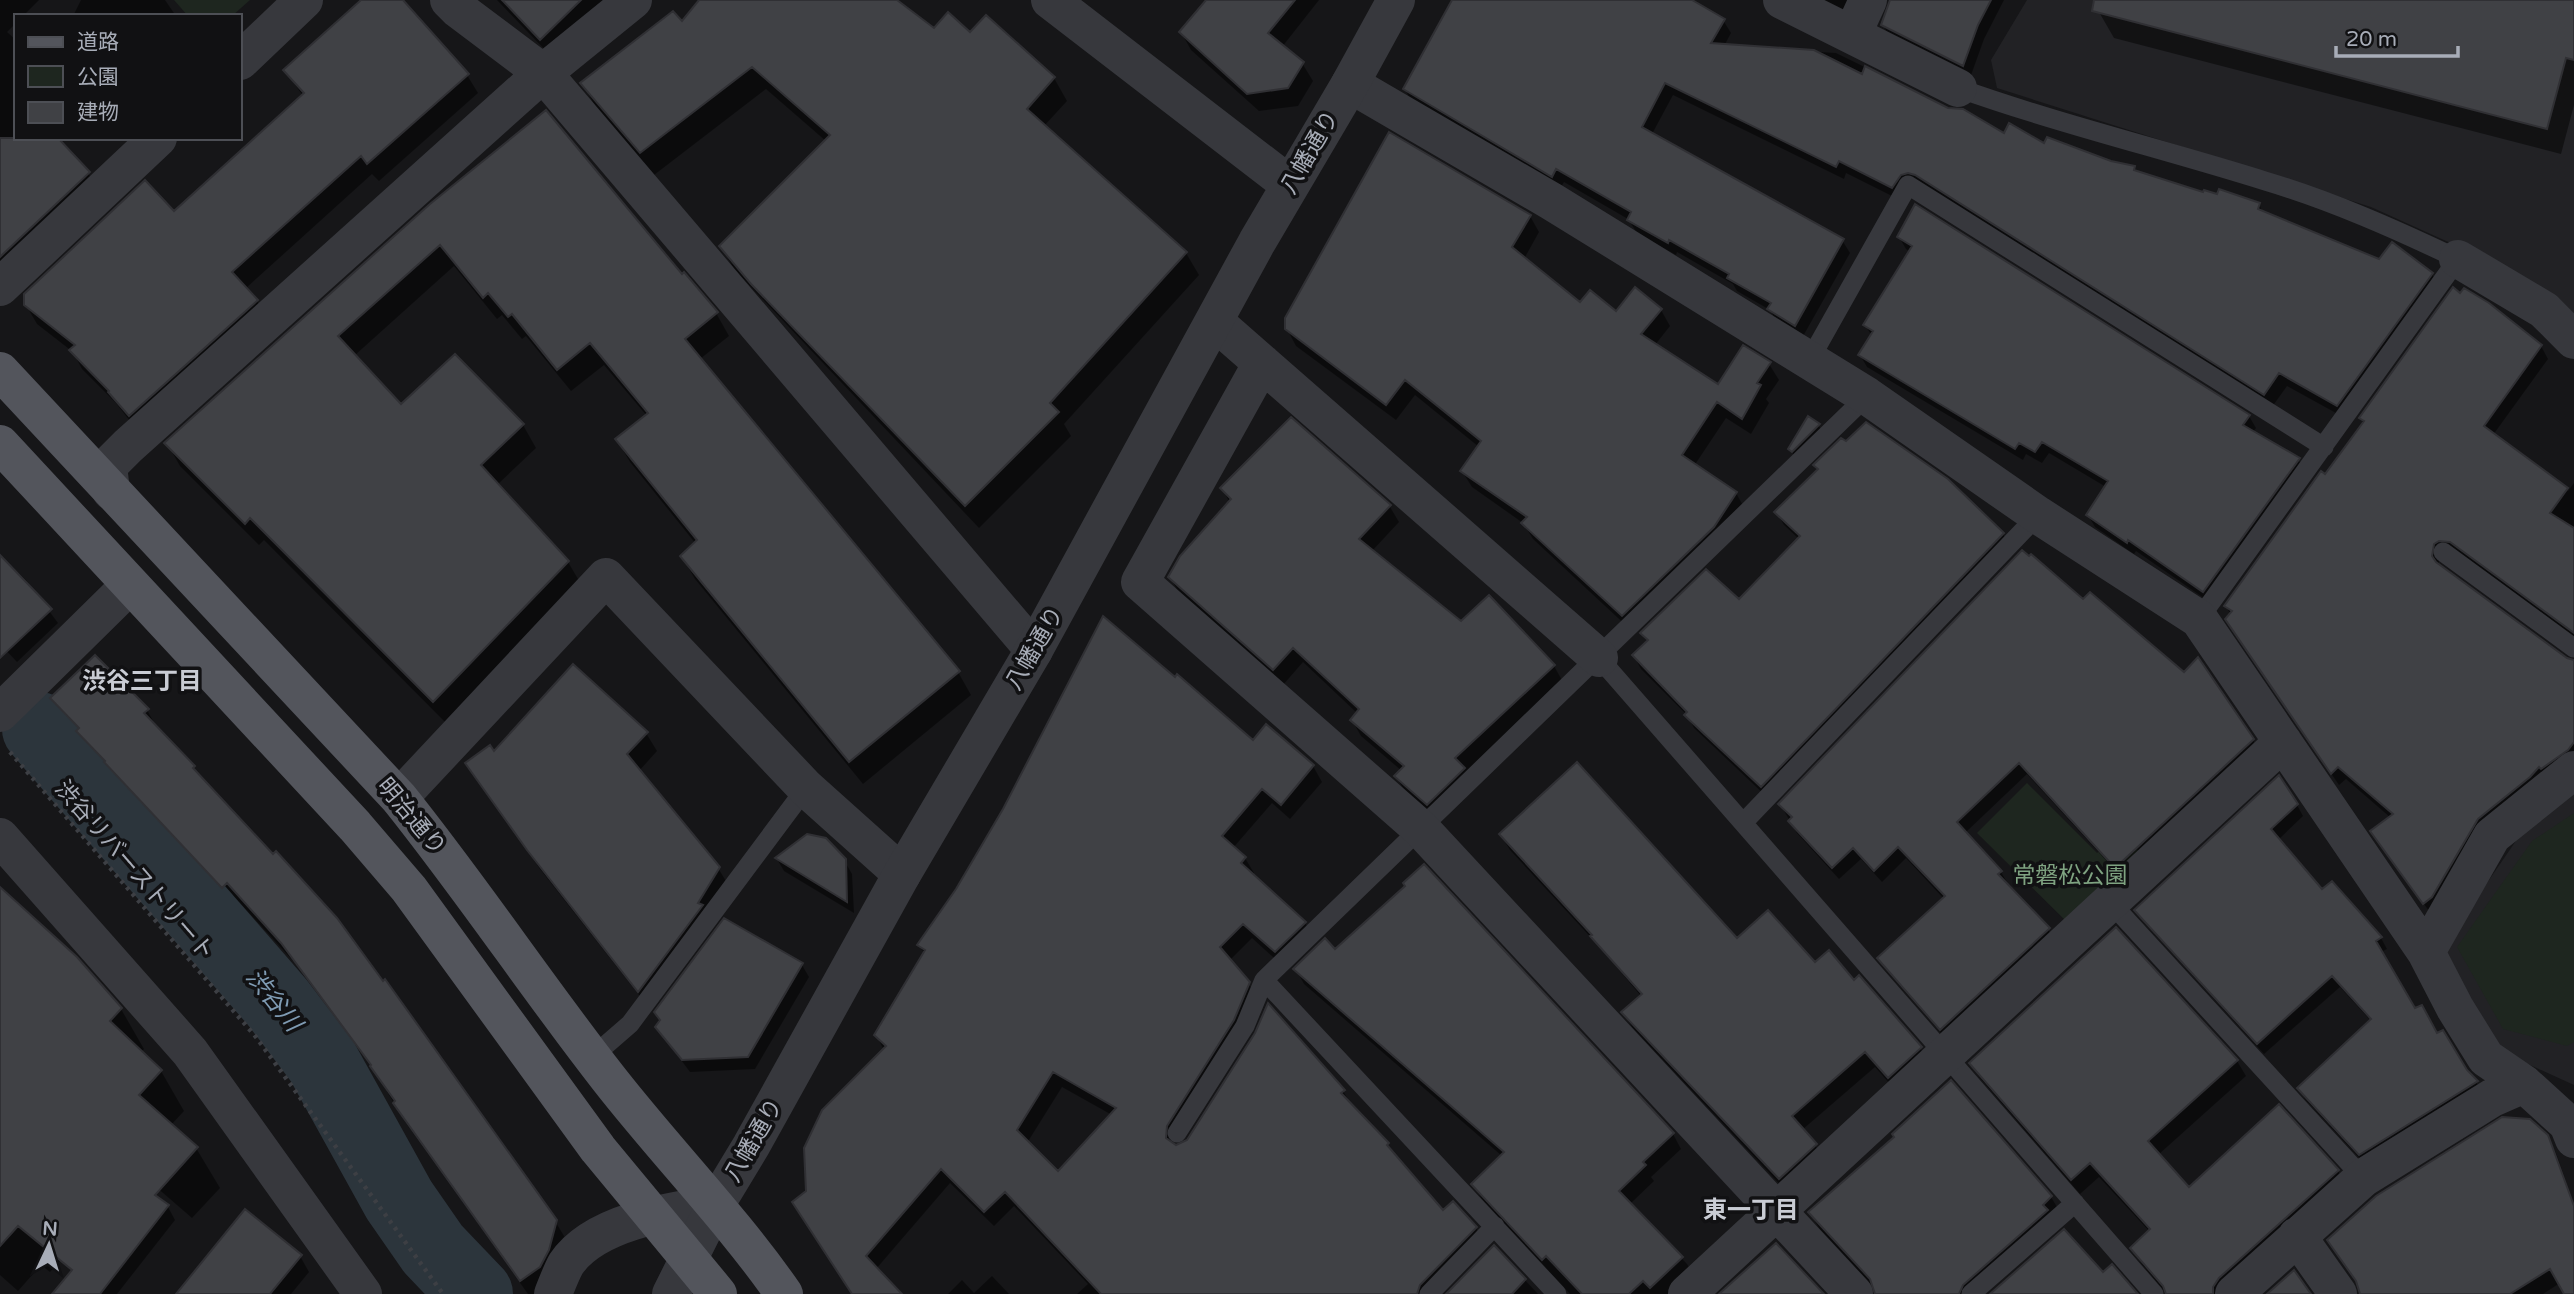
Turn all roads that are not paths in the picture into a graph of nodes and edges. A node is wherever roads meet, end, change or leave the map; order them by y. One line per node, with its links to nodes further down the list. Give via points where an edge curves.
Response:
1 (304, 0): 9 (street)
2 (449, 0): 10 (street)
3 (633, 0): 10 (street)
4 (1050, 0): 14 (street)
5 (1396, 0): 11 (street, 八幡通り)
6 (1782, 0): 8 (street)
7 (1868, 0): 8 (street)
8 (1852, 35): 12 (street)
9 (242, 59)
10 (544, 74): 25 (street, via 128,446 108,466); 31 (street)
11 (1350, 84): 14 (street, 八幡通り); 19 (street, via 1551,201)
12 (1958, 88): 15 (lane, via 2266,181 2364,215)
13 (156, 140): 16 (street)
14 (1290, 185): 17 (street, 八幡通り)
15 (2458, 259): 18 (street, via 2544,310); 24 (lane)
16 (0, 287)
17 (1215, 322): 20 (street); 31 (street, 八幡通り)
18 (2574, 340)
19 (1809, 361): 22 (street); 24 (lane, via 1908,185)
20 (1262, 363): 32 (street); 39 (street, via 1140,582)
21 (0, 370): 25 (main road, 明治通り)
22 (1867, 396): 26 (street); 32 (lane)
23 (0, 444): 28 (main road)
24 (2324, 447): 29 (lane)
25 (111, 491): 37 (main road, 明治通り)
26 (2038, 515): 29 (street); 38 (lane)
27 (2444, 552): 30 (lane)
28 (130, 585): 33 (street, via 31,682); 54 (main road, via 409,889 598,1149)
29 (2199, 619): 34 (street)
30 (2574, 648)
31 (1034, 650): 41 (street, 八幡通り)
32 (1598, 658): 38 (lane); 39 (lane)
33 (1, 728)
34 (2283, 742): 42 (street); 43 (street)
35 (2574, 770): 43 (street, via 2492,836)
36 (806, 789): 37 (street, via 607,577); 41 (street); 46 (lane, via 630,1024)
37 (398, 798): 46 (main road, 明治通り, via 450,861)
38 (1743, 823): 45 (lane)
39 (1421, 830): 44 (lane); 53 (street)
40 (0, 837): 59 (street, via 190,1052)
41 (902, 874): 52 (street, 八幡通り)
42 (2110, 902): 45 (street); 50 (lane)
43 (2426, 952): 47 (street, via 2486,1058)
44 (1264, 980): 48 (lane, via 1245,1026); 55 (lane)
45 (1944, 1053): 51 (lane); 53 (street)
46 (592, 1057): 52 (main road, 明治通り)
47 (2524, 1084): 49 (street, via 2568,1124); 50 (street, via 2492,1098)
48 (1177, 1133)
49 (2574, 1139)
50 (2364, 1178): 56 (street)
51 (2075, 1203): 67 (lane); 68 (lane)
52 (716, 1204): 54 (street); 57 (street, 八幡通り); 62 (main road, 明治通り)
53 (1777, 1210): 65 (street); 66 (street)
54 (652, 1214): 57 (main road); 58 (street, via 587,1242 566,1264)
55 (1495, 1226): 63 (lane); 64 (lane)
56 (2297, 1236): 69 (street); 70 (street)
57 (689, 1260): 60 (street, 八幡通り); 61 (main road)
58 (555, 1288)
59 (363, 1294)
60 (671, 1294)
61 (718, 1294)
62 (784, 1294)
63 (1429, 1294)
64 (1558, 1294)
65 (1687, 1294)
66 (1854, 1294)
67 (1971, 1294)
68 (2154, 1294)
69 (2234, 1294)
70 (2338, 1294)

